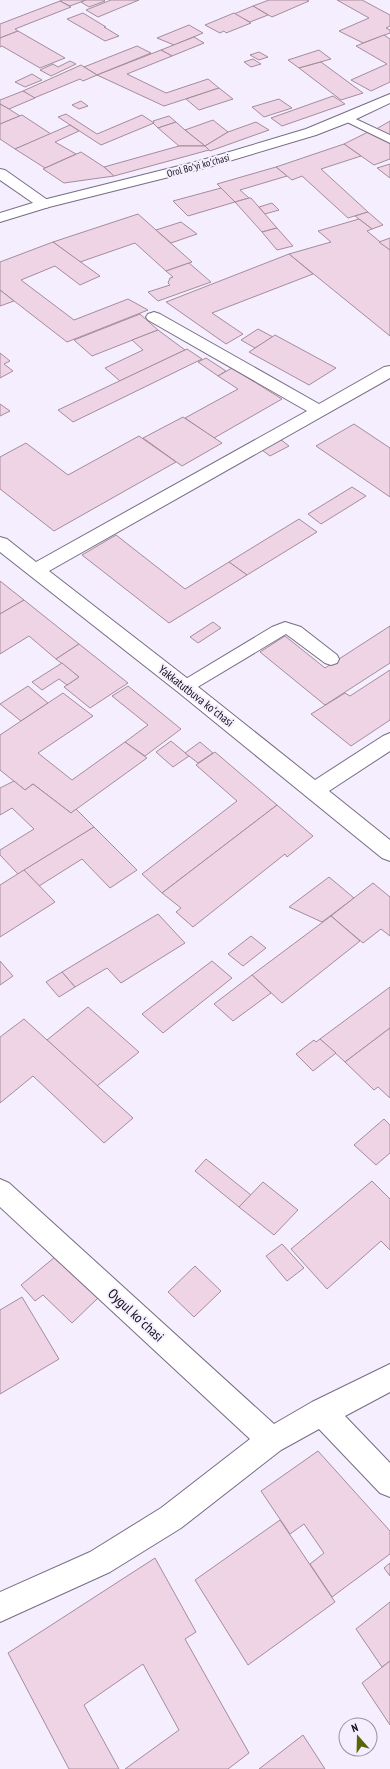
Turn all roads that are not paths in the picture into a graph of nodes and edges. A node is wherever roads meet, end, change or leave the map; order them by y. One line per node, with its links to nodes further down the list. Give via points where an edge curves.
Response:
1 (390, 98): 2 (street, Orol Boʻyi koʻchasi)
2 (347, 118): 3 (lane); 5 (street, Orol Boʻyi koʻchasi, via 311,132 204,164)
3 (390, 140)
4 (0, 173): 5 (street)
5 (44, 204): 6 (street, Orol Boʻyi koʻchasi)
6 (0, 218)
7 (154, 317): 9 (street)
8 (390, 371): 9 (street)
9 (320, 411): 11 (street)
10 (0, 543): 11 (street, Yakkatutbuva koʻchasi)
11 (36, 570): 13 (street, Yakkatutbuva koʻchasi)
12 (331, 659): 13 (lane, via 295,631 285,628)
13 (185, 687): 15 (street, Yakkatutbuva koʻchasi)
14 (390, 741): 15 (street)
15 (314, 791): 16 (street, Yakkatutbuva koʻchasi)
16 (390, 852)
17 (0, 1191): 20 (street, Oygul koʻchasi)
18 (390, 1377): 19 (street)
19 (322, 1412): 20 (street); 21 (street)
20 (271, 1440): 22 (street, via 171,1518 100,1562)
21 (390, 1483)
22 (0, 1607)

